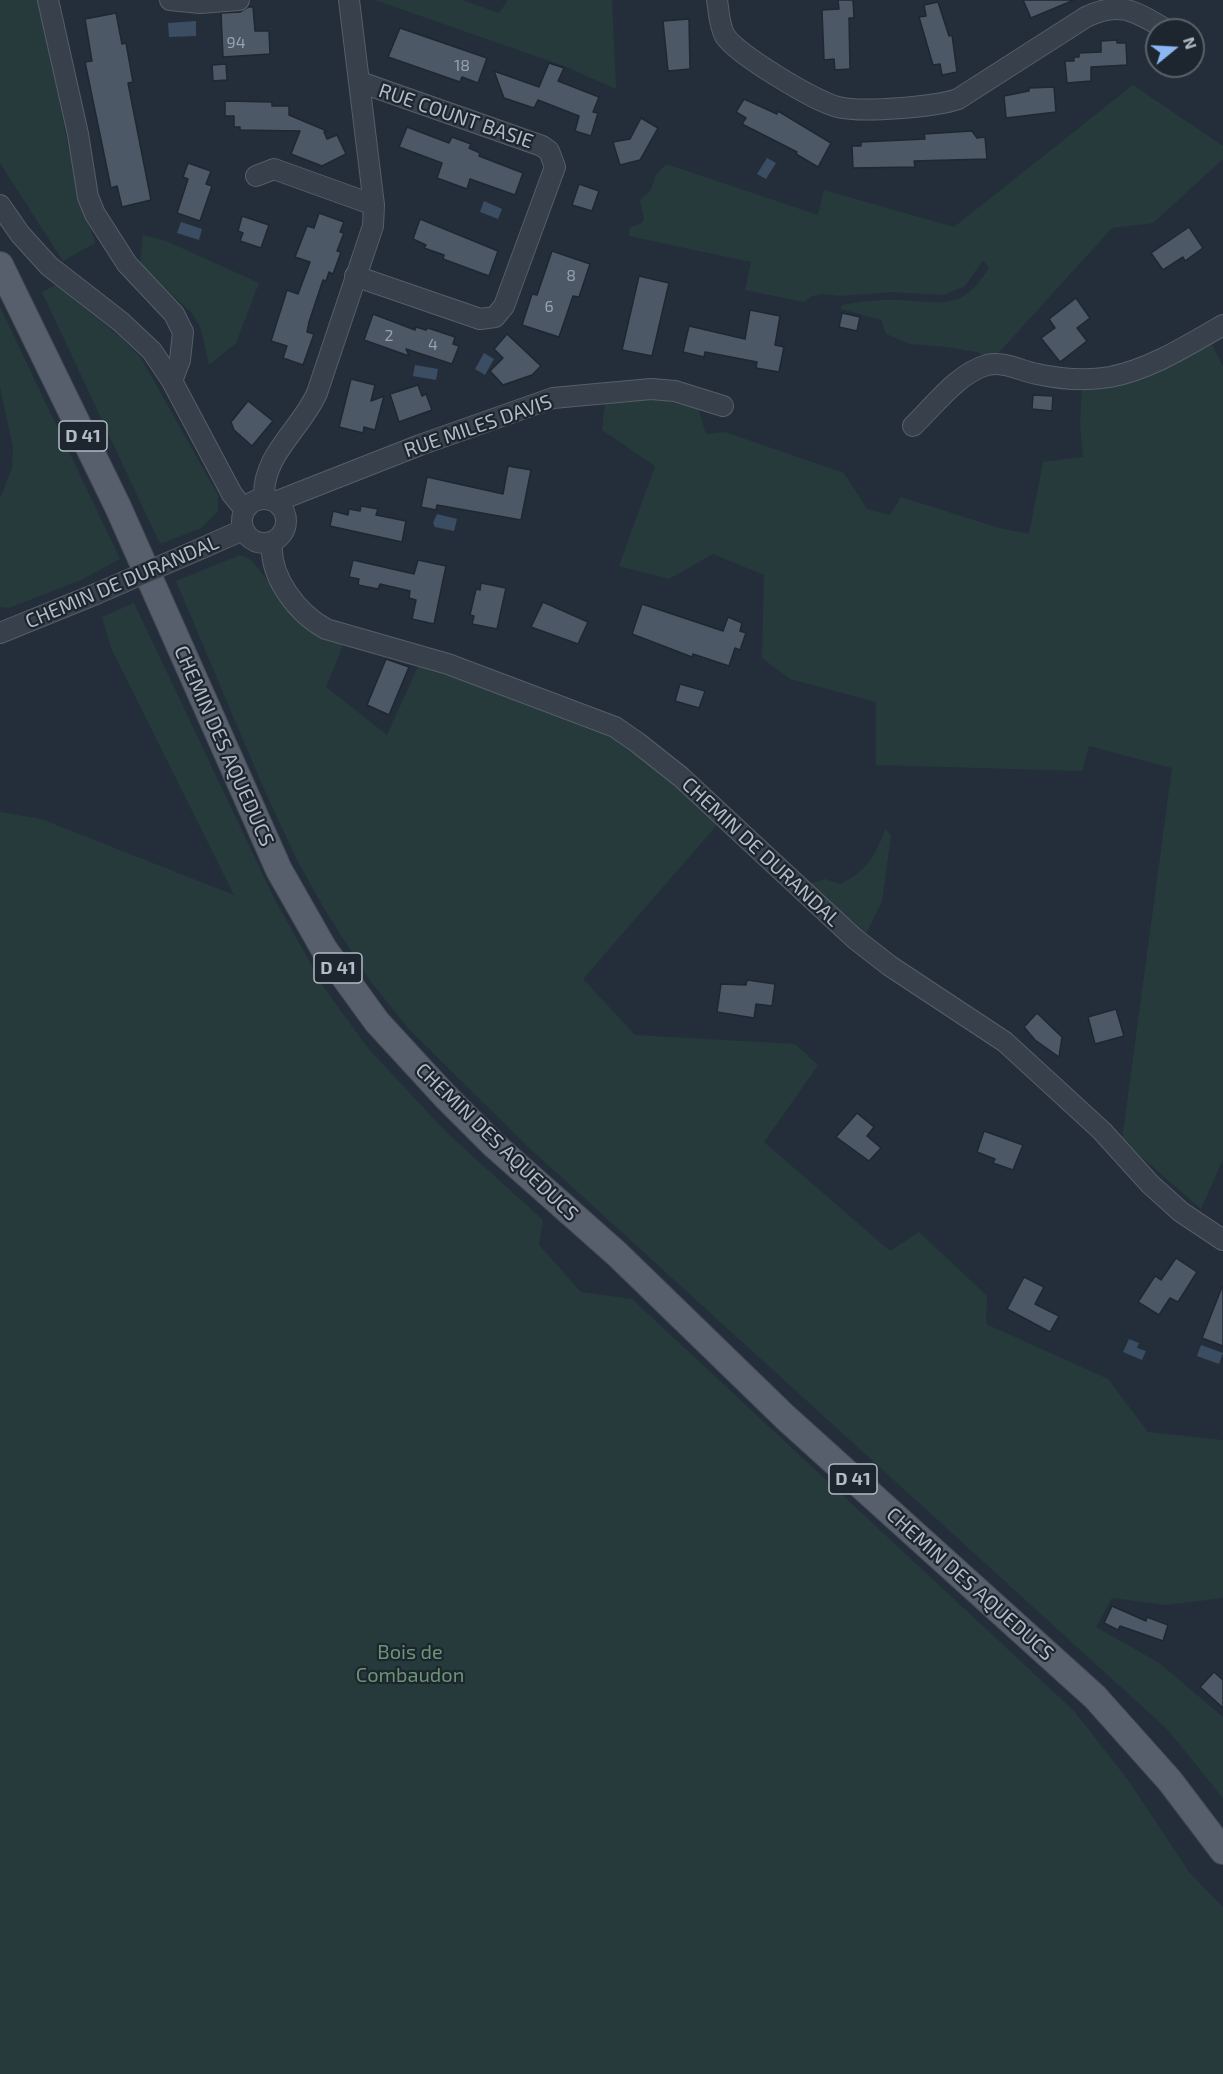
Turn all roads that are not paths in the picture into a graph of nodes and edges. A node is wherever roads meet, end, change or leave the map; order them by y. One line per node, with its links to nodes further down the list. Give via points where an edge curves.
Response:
1 (48, 0): 14 (street, via 91,206 127,264 174,314 183,332 180,360)
2 (170, 0): 3 (street)
3 (238, 0)
4 (349, 0): 7 (street)
5 (717, 0): 6 (street, via 723,32 738,49 825,102 848,108 936,105 958,99 1086,17 1108,8 1128,9)
6 (1148, 18)
7 (360, 82): 10 (street); 12 (street, RUE COUNT BASIE, via 542,146 549,151 555,167 504,306 495,317 480,319)
8 (256, 176): 10 (street, via 274,169)
9 (0, 205): 14 (street, via 35,253 152,351)
10 (374, 205): 12 (street, via 373,226)
11 (0, 265): 23 (main road, CHEMIN DES AQUEDUCS / D 41, via 118,507 279,870 324,949 377,1022 494,1145 617,1254 785,1417 1095,1697 1170,1781)
12 (355, 276): 17 (street, via 310,409 272,459 263,484)
13 (1223, 325): 16 (street, via 1147,365 1110,377 1072,378 997,363 985,365 953,386)
14 (172, 381): 18 (street)
15 (723, 406): 17 (street, RUE MILES DAVIS, via 675,391 651,389 553,398)
16 (914, 426)
17 (270, 501): 18 (street, via 250,504); 20 (street, via 285,513 282,534)
18 (244, 510): 19 (street)
19 (243, 530): 20 (street, via 255,542); 21 (street, CHEMIN DE DURANDAL, bridge)
20 (272, 542): 22 (street, CHEMIN DE DURANDAL, via 275,571 292,599 310,620 326,629 448,664 593,718 638,743 681,777 854,938 1005,1042 1102,1131 1150,1184 1181,1212)
21 (0, 633)
22 (1223, 1240)
23 (1223, 1851)

